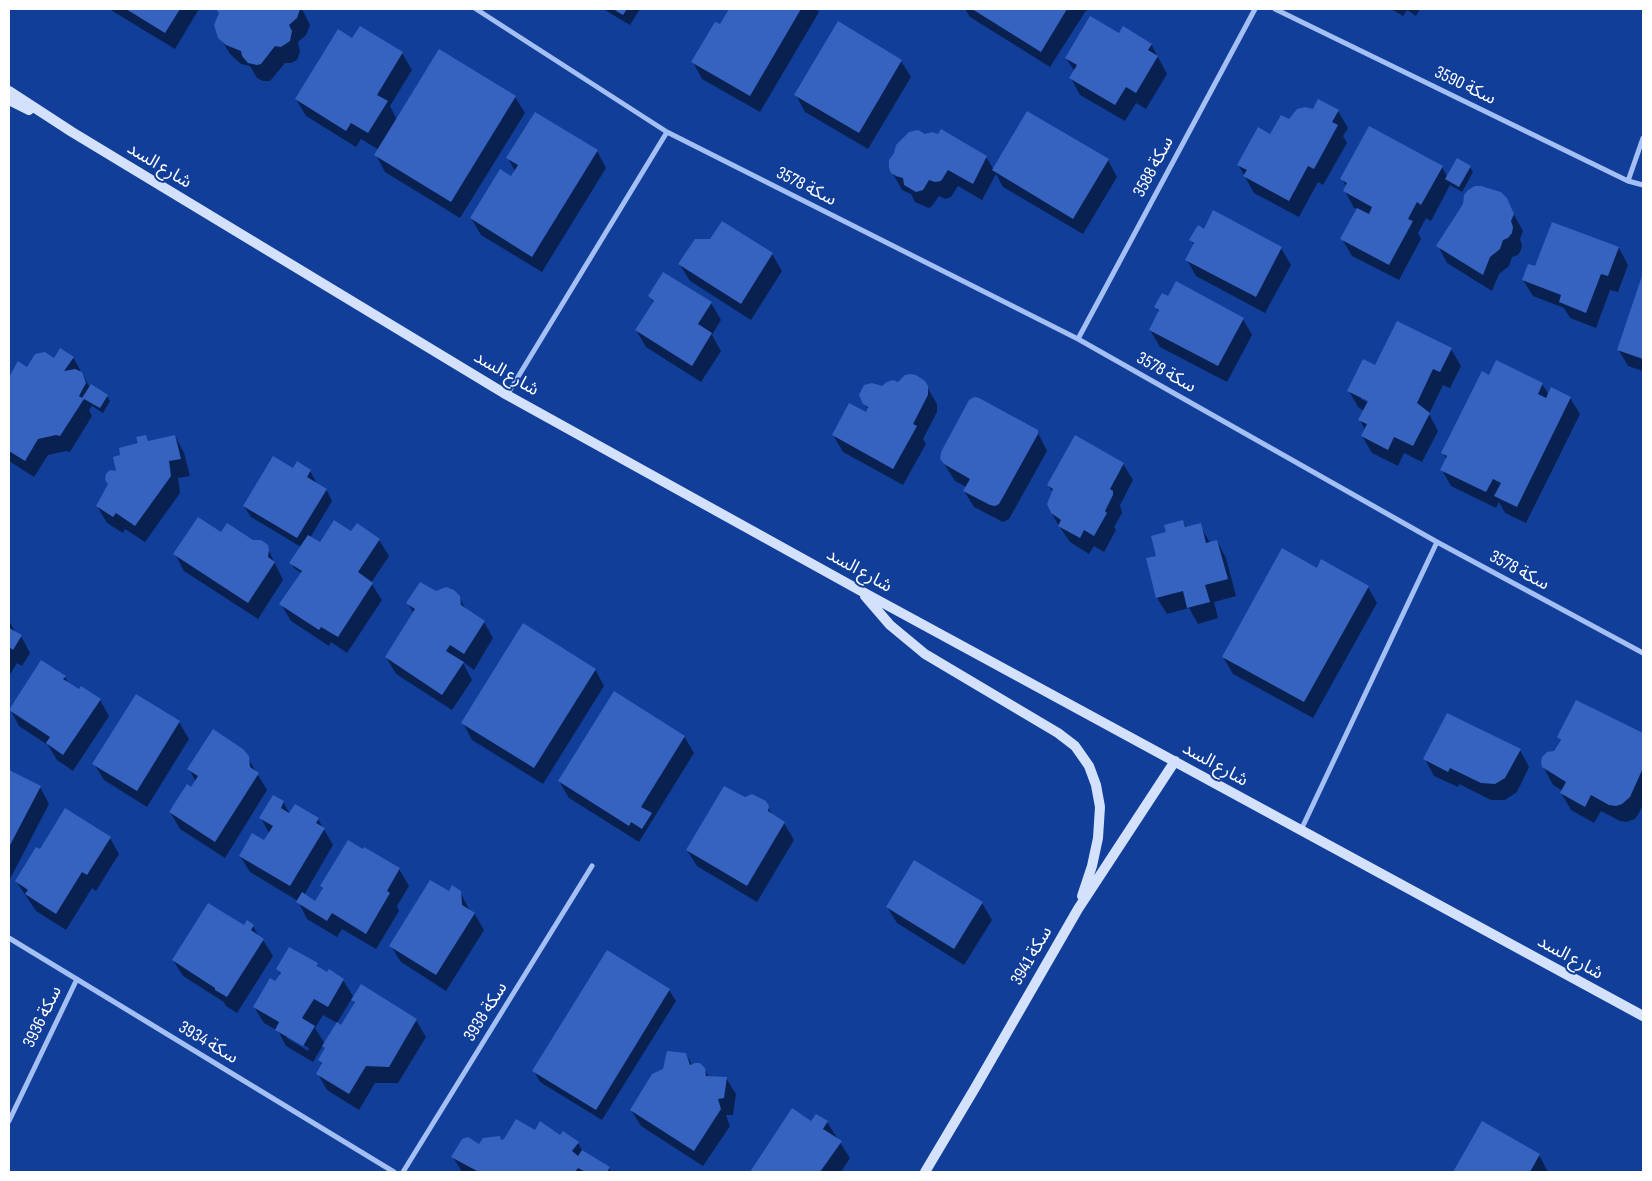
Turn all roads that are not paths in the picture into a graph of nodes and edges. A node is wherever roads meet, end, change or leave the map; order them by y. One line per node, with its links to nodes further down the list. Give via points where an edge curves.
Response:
1 (476, 9): 7 (street, سكة 3578)
2 (1255, 9): 11 (street, سكة 3588)
3 (1275, 9): 9 (street, سكة 3590)
4 (9, 91): 6 (street, شارع السد)
5 (9, 100): 6 (street, شارع السد)
6 (72, 132): 12 (street, شارع السد)
7 (667, 132): 11 (street, سكة 3578); 12 (street)
8 (1643, 138): 9 (street)
9 (1628, 181): 10 (street, سكة 3590)
10 (1643, 185)
11 (1078, 339): 13 (street, سكة 3578)
12 (507, 395): 14 (street, شارع السد)
13 (1437, 542): 15 (street, سكة 3578); 17 (street)
14 (861, 591): 16 (street, شارع السد); 19 (street, via 890,625 925,654 1058,733 1075,746 1089,766 1100,807 1098,838)
15 (1643, 653)
16 (1175, 761): 17 (street, شارع السد); 19 (street, سكة 3941)
17 (1301, 830): 22 (street, شارع السد)
18 (592, 866): 25 (street, سكة 3938)
19 (1078, 909): 26 (street, سكة 3941)
20 (9, 938): 21 (street, سكة 3934)
21 (77, 979): 23 (street, سكة 3936); 24 (street, سكة 3934)
22 (1643, 1016)
23 (9, 1121)
24 (394, 1172)
25 (403, 1172)
26 (924, 1172)

